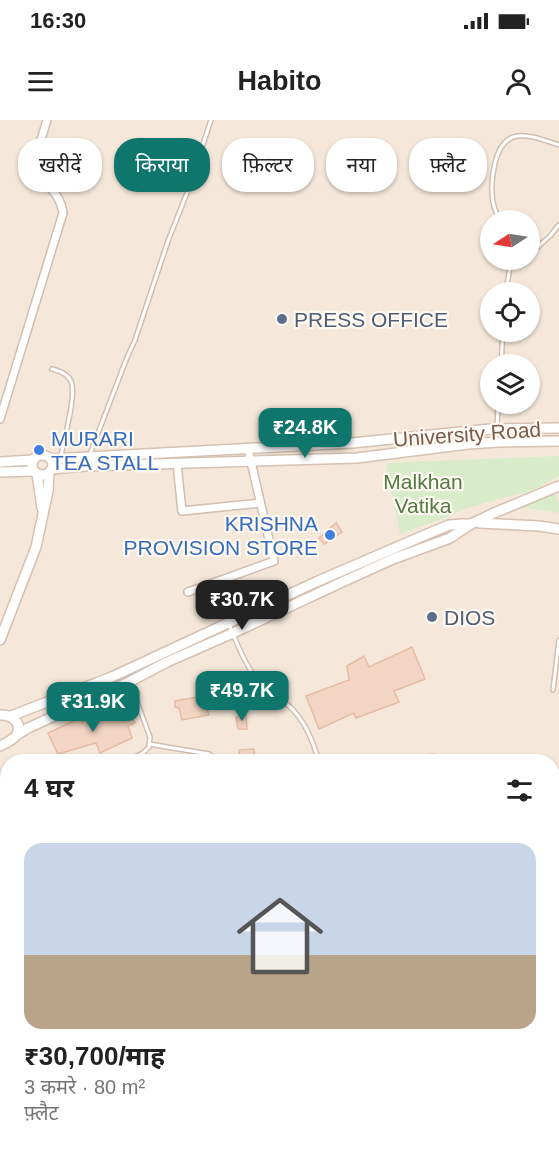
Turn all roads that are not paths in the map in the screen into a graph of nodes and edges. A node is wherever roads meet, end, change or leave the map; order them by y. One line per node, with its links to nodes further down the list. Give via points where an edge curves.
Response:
1 (47, 120): 9 (street, via 37,167 57,194 63,213)
2 (211, 120): 14 (lane, via 135,340)
3 (559, 145): 4 (lane, via 527,136 504,143 496,160)
4 (495, 210)
5 (559, 225): 6 (lane)
6 (540, 245)
7 (51, 369): 19 (lane, via 67,375 73,389)
8 (498, 414): 11 (lane)
9 (0, 419)
10 (559, 428): 11 (main road, University Road)
11 (497, 429): 13 (main road, University Road)
12 (559, 441): 17 (main road, University Road, via 478,443 357,458)
13 (248, 449): 14 (main road, University Road); 17 (street)
14 (89, 457): 19 (main road, University Road)
15 (33, 460): 16 (main road); 19 (main road, via 46,455); 21 (main road)
16 (0, 462)
17 (251, 462): 18 (main road, University Road); 23 (street)
18 (177, 464): 19 (main road, University Road); 23 (street, via 182,512)
19 (53, 465): 21 (main road, via 41,476); 24 (main road)
20 (0, 472): 21 (main road)
21 (35, 472): 24 (main road)
22 (559, 486): 25 (main road)
23 (260, 503): 27 (street, via 274,561)
24 (43, 510): 30 (main road, via 36,547)
25 (473, 524): 26 (main road); 28 (main road, via 449,525); 29 (main road, via 450,538 393,558)
26 (559, 529)
27 (188, 592)
28 (228, 623): 29 (lane); 34 (main road, via 114,676)
29 (233, 633): 32 (main road); 40 (lane, via 256,679 266,692 286,704 309,732)
30 (0, 640)
31 (559, 640): 33 (lane)
32 (129, 682): 35 (main road); 36 (lane, via 150,737)
33 (553, 690)
34 (4, 713): 35 (main road, via 16,721)
35 (17, 735): 37 (main road)
36 (149, 744): 38 (lane); 39 (lane)
37 (0, 746)
38 (141, 754)
39 (209, 754)
40 (316, 754)

